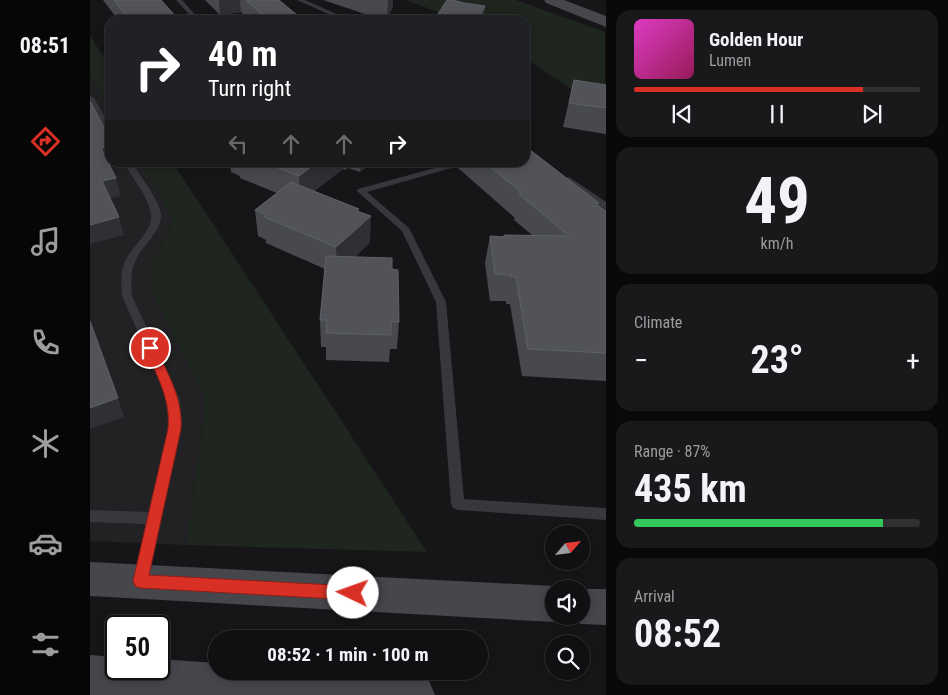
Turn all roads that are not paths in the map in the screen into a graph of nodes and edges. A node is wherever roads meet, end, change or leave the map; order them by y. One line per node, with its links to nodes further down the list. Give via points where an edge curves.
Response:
1 (179, 0): 4 (lane)
2 (300, 0): 5 (lane)
3 (551, 0): 6 (main road)
4 (192, 15)
5 (336, 15)
6 (604, 21)
7 (90, 98): 8 (lane)
8 (105, 124)
9 (130, 167): 15 (lane, via 156,213 154,224 130,258 124,282 127,296 174,400 176,415)
10 (450, 167): 13 (lane, via 361,191 406,230 441,302 458,504)
11 (565, 177): 12 (lane)
12 (606, 207)
13 (606, 514)
14 (90, 516): 15 (lane)
15 (154, 518): 17 (lane)
16 (90, 578): 17 (main road)
17 (140, 581): 18 (main road)
18 (545, 604)
19 (590, 606): 20 (main road)
20 (606, 607)
21 (90, 675): 22 (main road)
22 (416, 695)

